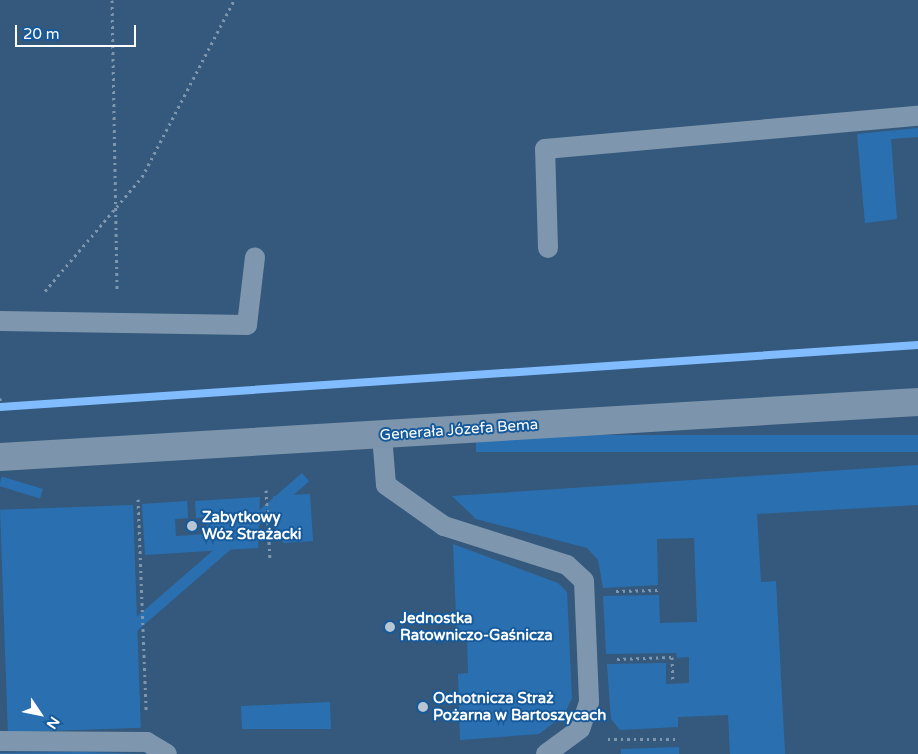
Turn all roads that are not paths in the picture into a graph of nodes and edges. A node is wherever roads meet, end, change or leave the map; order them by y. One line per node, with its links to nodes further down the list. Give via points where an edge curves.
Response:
1 (918, 116): 2 (lane, via 545,149)
2 (548, 248)
3 (255, 257): 4 (lane, via 248,325)
4 (9, 321)
5 (918, 402): 6 (main road, Generała Józefa Bema)
6 (382, 435): 7 (main road, Generała Józefa Bema); 10 (lane, via 386,485 444,526 567,564 578,571 586,592 589,702 580,729)
7 (0, 457)
8 (0, 741): 9 (lane, via 147,742)
9 (167, 754)
10 (546, 754)

